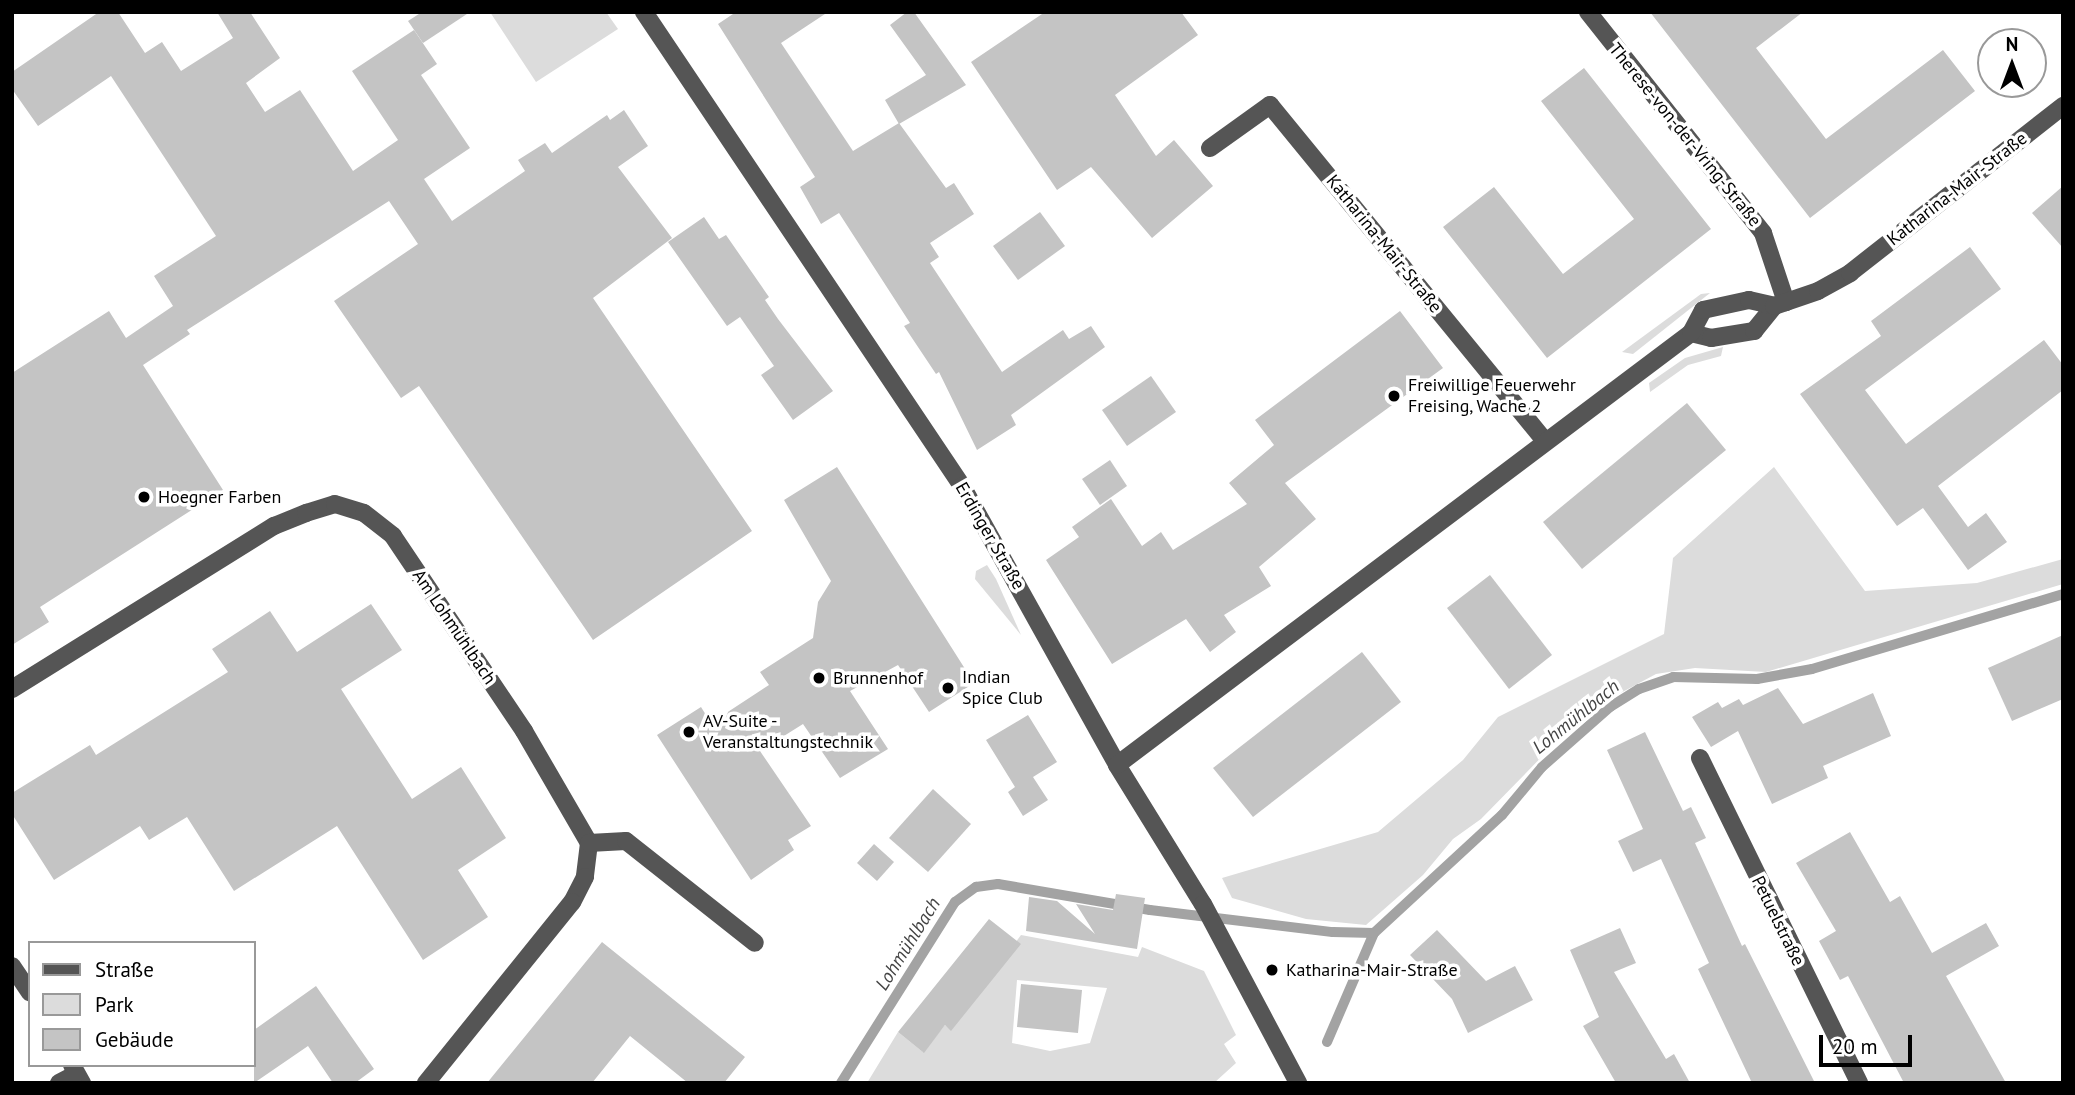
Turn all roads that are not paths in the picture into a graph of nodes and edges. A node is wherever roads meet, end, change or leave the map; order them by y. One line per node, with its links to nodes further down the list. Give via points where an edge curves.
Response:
1 (644, 12): 10 (street, Erdinger Straße, via 962,486)
2 (1588, 12): 5 (street, Therese-von-der-Vring-Straße, via 1763,233)
3 (2063, 106): 5 (street, Katharina-Mair-Straße, via 1850,272)
4 (1210, 148): 7 (street, Katharina-Mair-Straße, via 1270,105)
5 (1780, 304): 6 (street, Katharina-Mair-Straße, via 1754,331 1711,338); 6 (street, via 1749,300 1715,305 1703,310)
6 (1691, 333): 7 (street)
7 (1545, 441): 10 (street)
8 (12, 689): 11 (street, Am Lohmühlbach, via 274,526 335,505 364,513 393,536 524,731)
9 (1700, 758): 19 (street, Petuelstraße)
10 (1117, 765): 18 (street, Erdinger Straße, via 1203,904)
11 (589, 843): 12 (street, via 626,841); 17 (street, via 586,877 572,902)
12 (755, 943)
13 (12, 966): 14 (street)
14 (28, 990)
15 (77, 1074): 16 (street)
16 (60, 1083)
17 (426, 1083)
18 (1298, 1083)
19 (1859, 1083)

